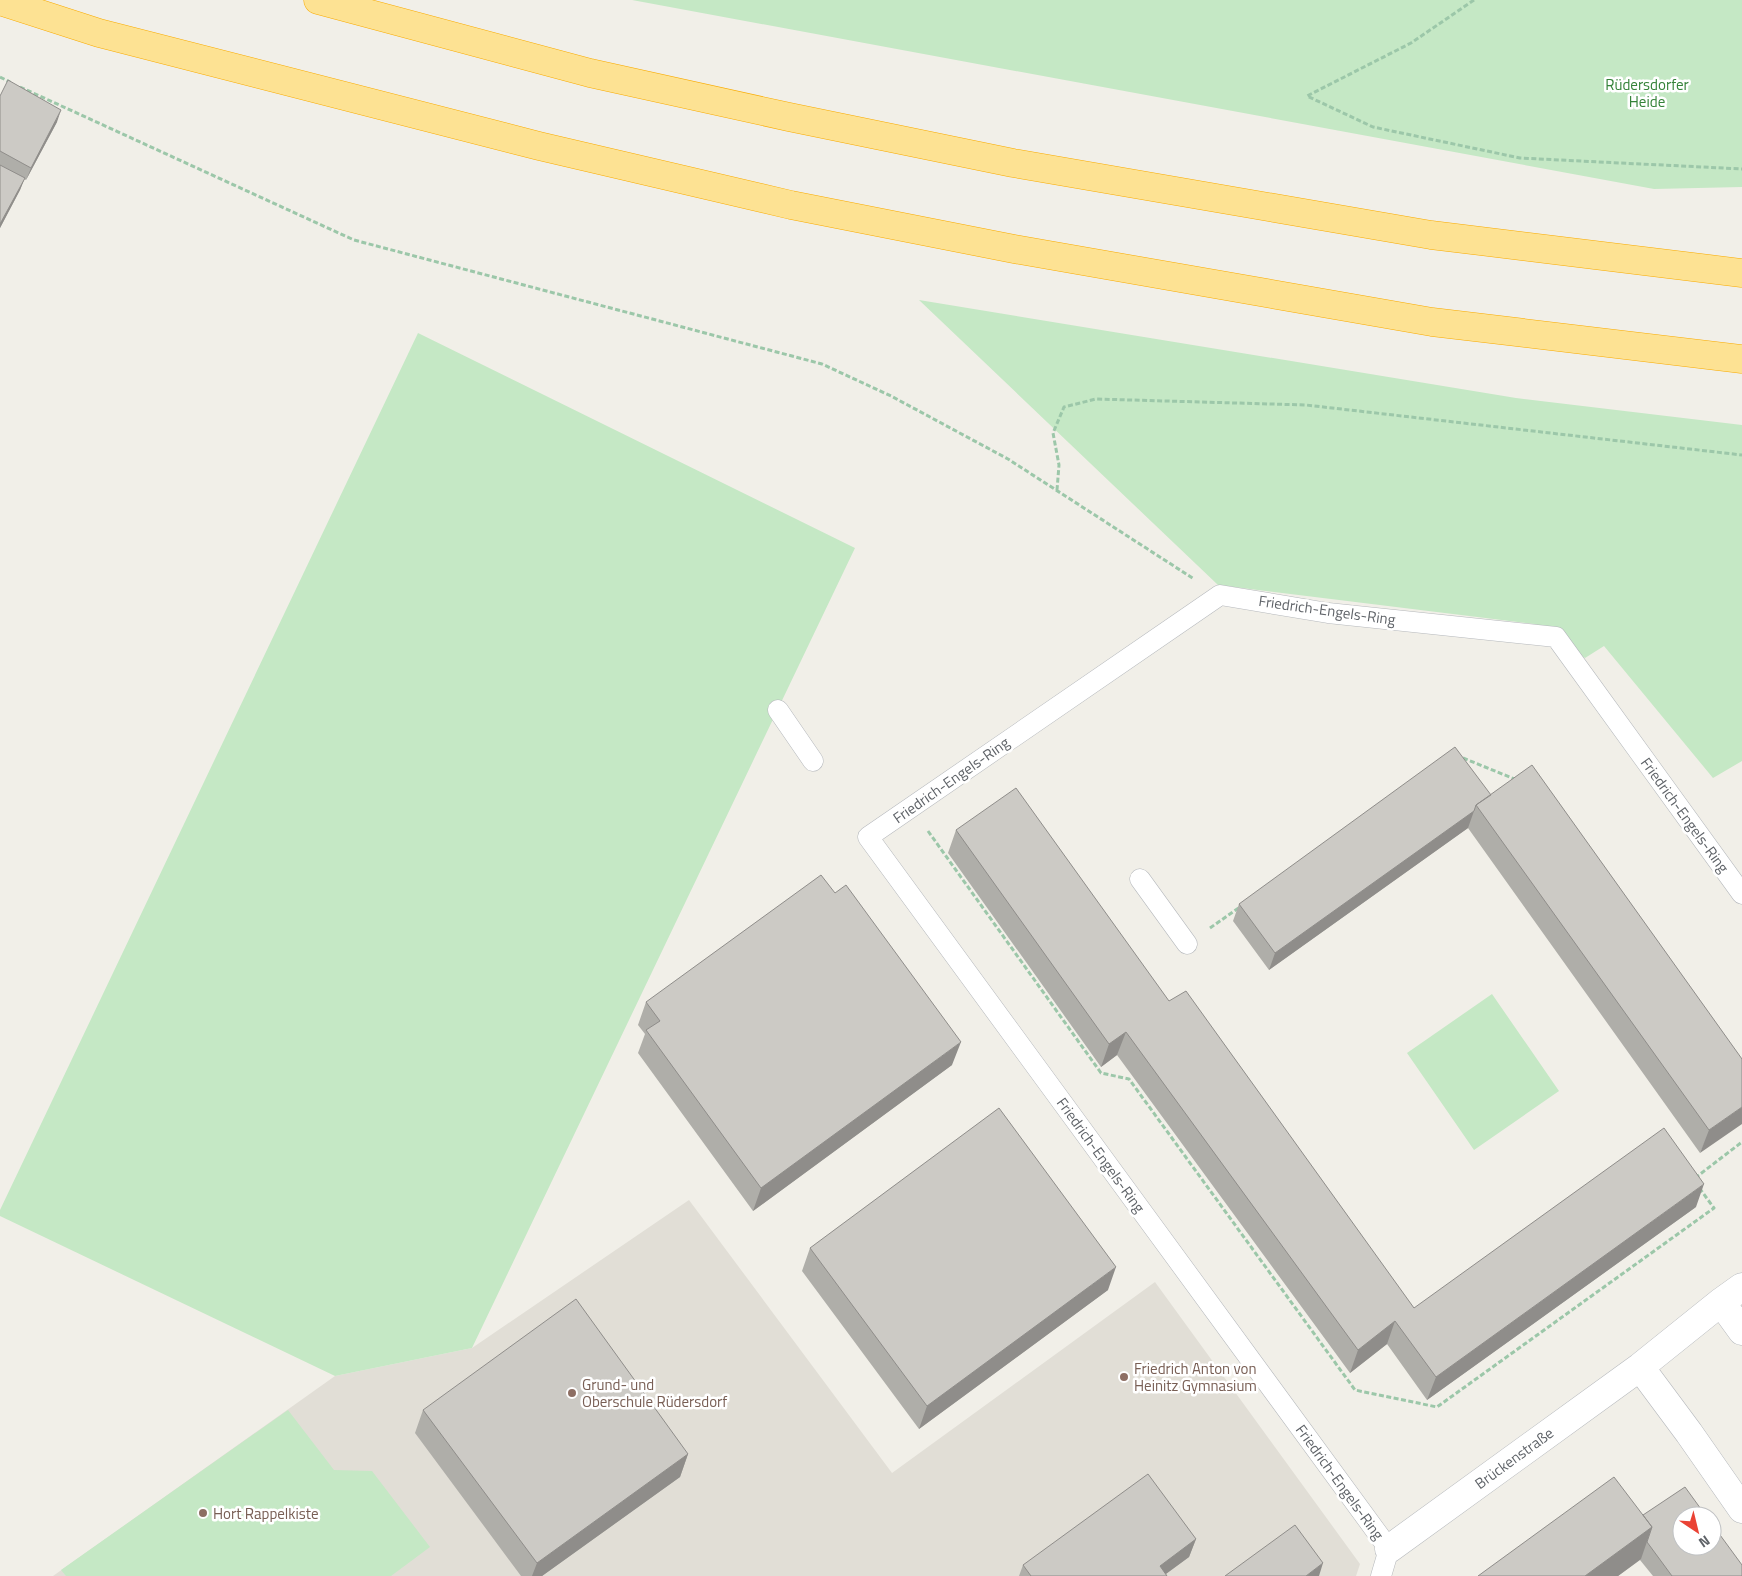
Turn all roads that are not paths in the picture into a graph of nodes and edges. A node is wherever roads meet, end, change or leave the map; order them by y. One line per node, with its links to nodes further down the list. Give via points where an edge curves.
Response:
1 (318, 0): 3 (highway, via 590,73 1013,162 1431,235)
2 (0, 1): 4 (highway, via 99,33 539,146 811,209 1014,249 1432,322)
3 (1742, 273)
4 (1742, 359)
5 (778, 710): 6 (lane)
6 (814, 761)
7 (1140, 879): 9 (lane)
8 (1742, 894): 14 (lane, Friedrich-Engels-Ring, via 1556,637 1328,612 1220,595 868,837)
9 (1188, 944)
10 (1732, 1294): 11 (street); 12 (street, Brückenstraße)
11 (1742, 1331)
12 (1640, 1367): 13 (street); 14 (street, Brückenstraße)
13 (1742, 1509)
14 (1389, 1549): 15 (lane)
15 (1381, 1576)

